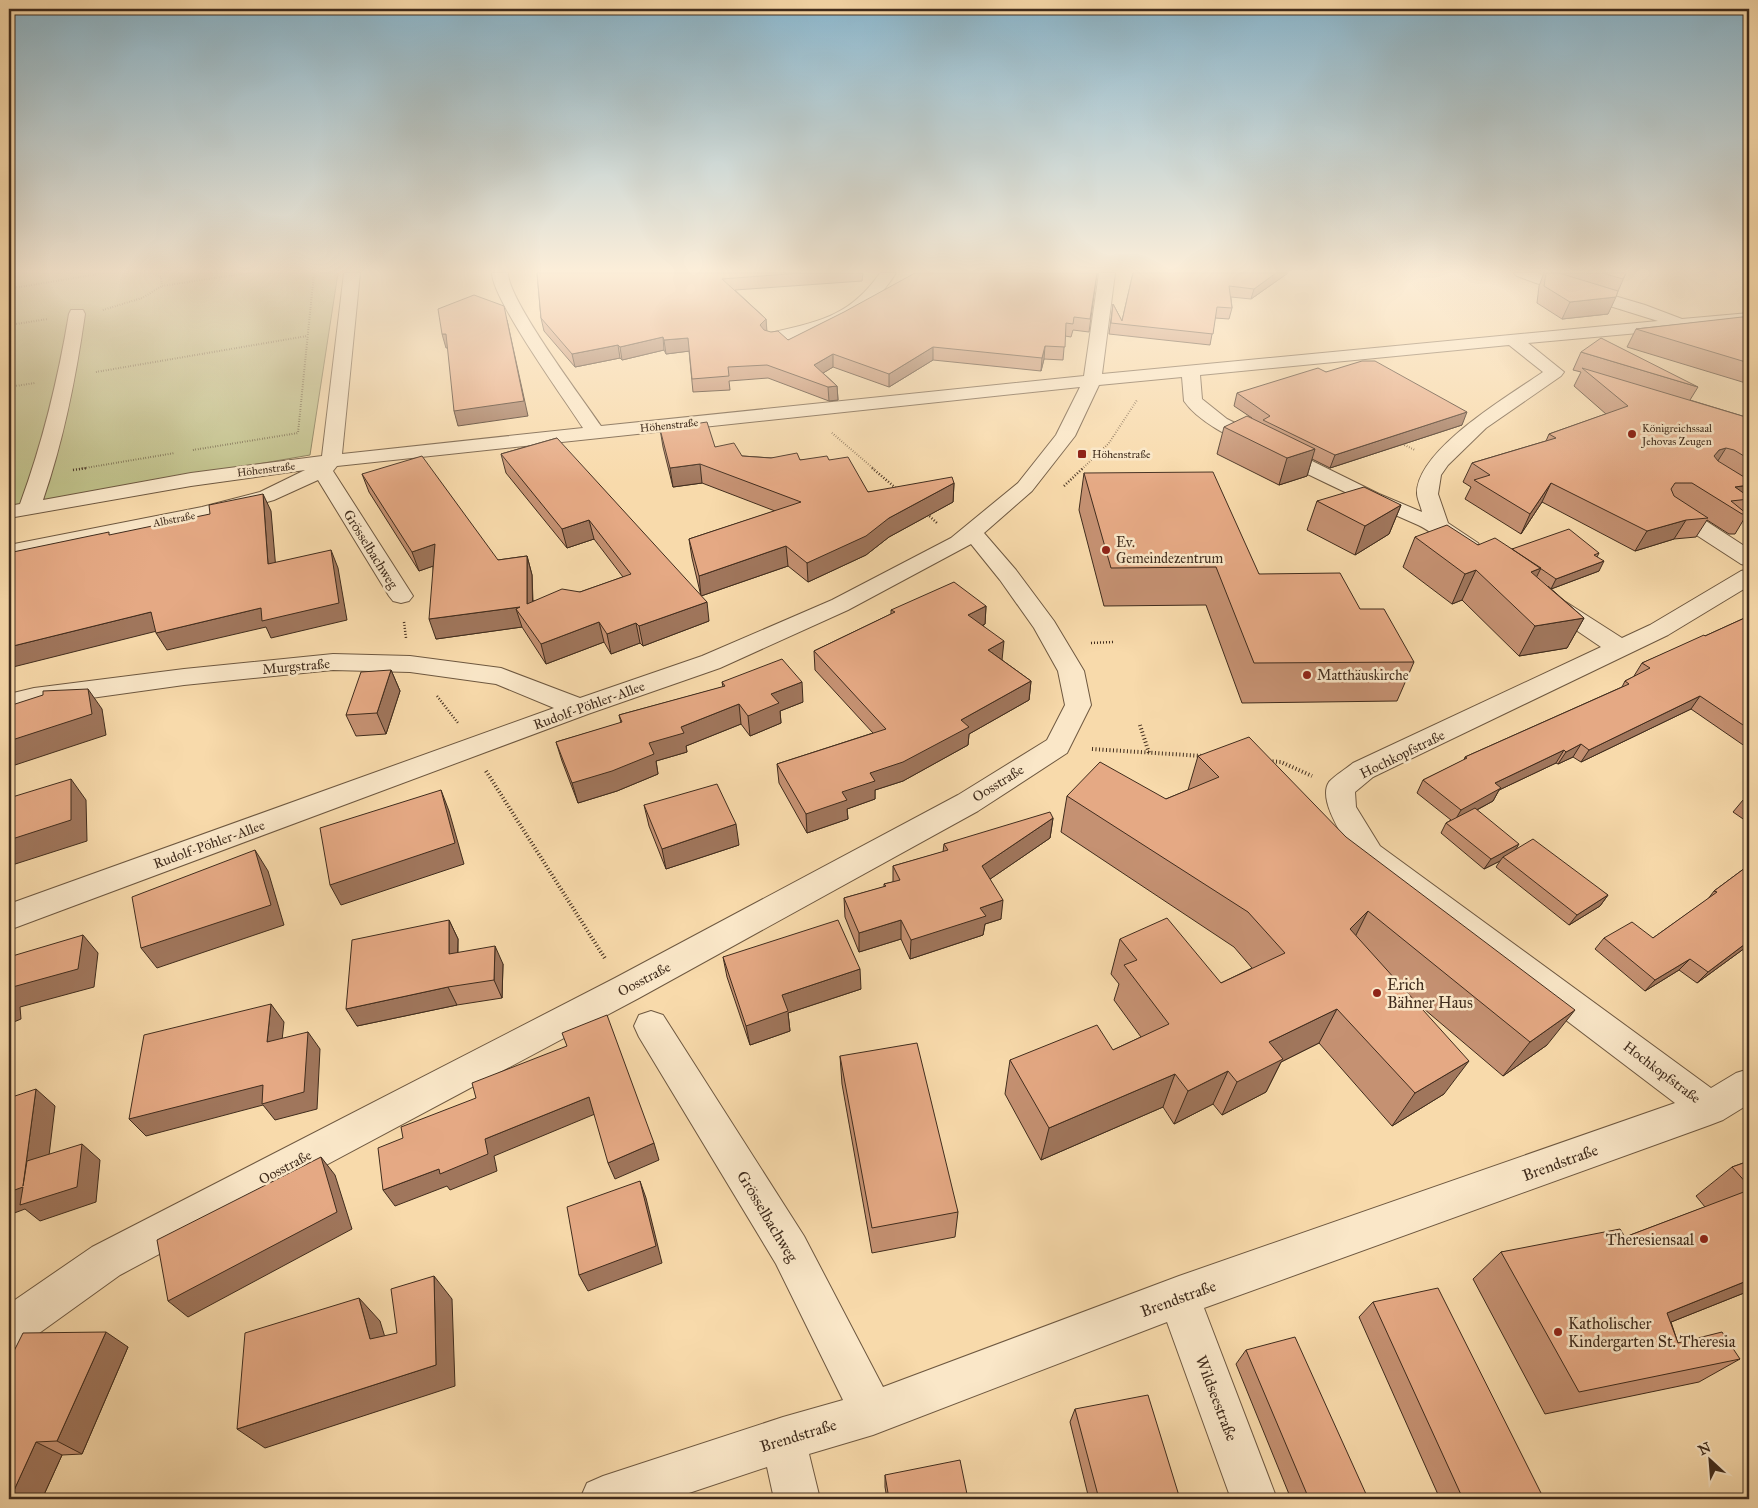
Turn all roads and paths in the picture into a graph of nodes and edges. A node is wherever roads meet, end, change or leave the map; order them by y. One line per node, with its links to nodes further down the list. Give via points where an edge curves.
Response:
1 (73, 343): 11 (street)
2 (264, 343): 11 (path)
3 (306, 343): 17 (path, via 298,433)
4 (343, 343): 20 (street)
5 (536, 343): 15 (street)
6 (1097, 343): 12 (street, Rudolf-Pöhler-Allee)
7 (1483, 343): 9 (street, Höhenstraße)
8 (1517, 343): 19 (street, via 1564,375 1479,424)
9 (1191, 371): 10 (street, Höhenstraße); 27 (street, via 1193,401 1220,422 1372,498)
10 (1154, 374): 12 (street, Höhenstraße); 22 (path, via 1109,443)
11 (68, 377): 13 (path); 21 (street)
12 (1092, 380): 14 (street, Höhenstraße); 28 (street, Rudolf-Pöhler-Allee, via 1065,436 1025,488)
13 (9, 387)
14 (805, 410): 15 (street, Höhenstraße); 23 (path)
15 (596, 433): 20 (street, Höhenstraße)
16 (1396, 441): 19 (path)
17 (193, 450)
18 (184, 452): 21 (path)
19 (1440, 462): 27 (street, via 1431,475 1427,494)
20 (326, 466): 24 (street, Höhenstraße, via 248,471); 29 (street, Albstraße, via 267,496 204,513); 34 (street, Grösselbachweg)
21 (41, 476): 24 (street)
22 (1060, 490)
23 (902, 493)
24 (29, 508): 26 (street, Höhenstraße)
25 (1672, 509): 31 (street)
26 (9, 512)
27 (1438, 526): 30 (street)
28 (972, 532): 38 (street, Rudolf-Pöhler-Allee, via 959,543 832,609 711,662); 40 (street, via 1045,626 1071,670 1078,705)
29 (9, 552)
30 (1485, 558)
31 (1749, 559)
32 (1749, 576): 35 (street, Hochkopfstraße)
33 (1533, 591): 35 (street)
34 (401, 596): 36 (path, Grösselbachweg)
35 (1621, 649): 45 (street, Hochkopfstraße, via 1363,770)
36 (410, 664): 37 (street, Murgstraße, via 333,662 204,675); 38 (street, Murgstraße, via 501,676)
37 (9, 703)
38 (579, 708): 46 (street, Rudolf-Pöhler-Allee)
39 (1140, 725): 41 (path)
40 (1057, 746): 41 (path); 52 (street, Oosstraße, via 968,803 627,988 106,1261)
41 (1149, 753): 42 (path)
42 (1207, 756)
43 (1262, 760): 45 (path, via 1281,762)
44 (490, 780): 47 (path)
45 (1340, 788): 50 (street, Hochkopfstraße, via 1342,808 1369,854)
46 (9, 917)
47 (592, 940)
48 (651, 1026): 53 (street, Grösselbachweg, via 790,1250)
49 (1749, 1085): 50 (street, Brendstraße)
50 (1710, 1108): 51 (street, Brendstraße)
51 (1179, 1297): 53 (street, Brendstraße); 57 (street, Wildseestraße)
52 (9, 1329)
53 (872, 1413): 54 (street, Brendstraße)
54 (783, 1439): 55 (street, Brendstraße); 56 (street)
55 (603, 1499)
56 (797, 1499)
57 (1254, 1499)

